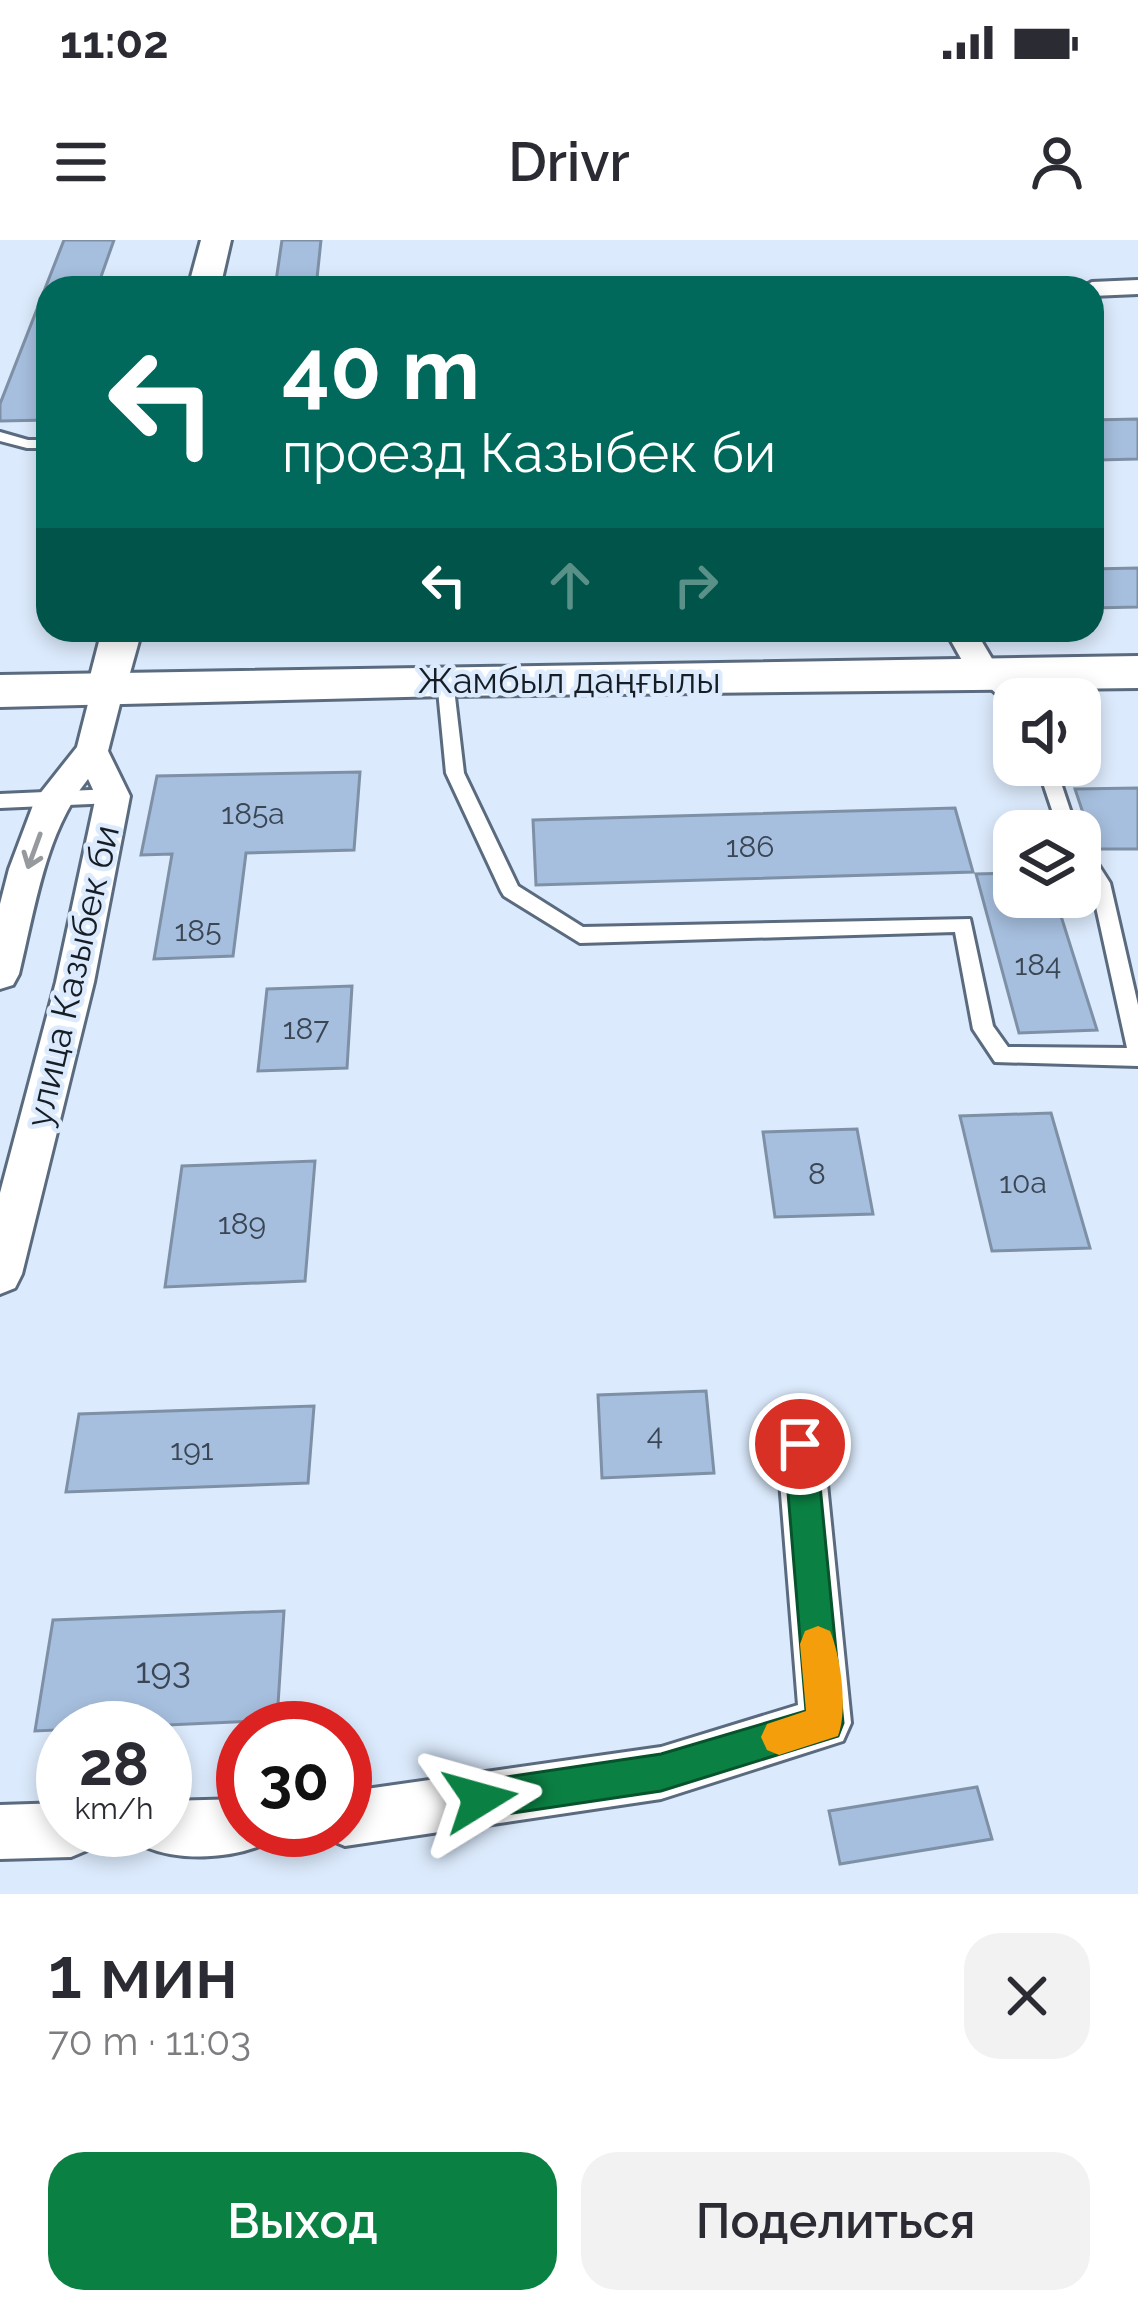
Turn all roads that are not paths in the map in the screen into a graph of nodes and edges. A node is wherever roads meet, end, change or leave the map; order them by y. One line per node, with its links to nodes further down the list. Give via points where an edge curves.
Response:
1 (216, 240): 2 (street)
2 (207, 276)
3 (1138, 287): 4 (street)
4 (1104, 288)
5 (0, 436): 6 (lane)
6 (36, 444)
7 (119, 642): 14 (street)
8 (968, 642): 10 (street)
9 (1138, 672): 11 (main road, Жамбыл даңғылы)
10 (994, 678)
11 (1083, 678)
12 (445, 680): 13 (main road, Жамбыл даңғылы); 14 (main road, Жамбыл даңғылы); 22 (lane, via 455,773 511,891 580,935 963,924 983,1029 1002,1056)
13 (993, 687)
14 (108, 688): 15 (main road, Жамбыл даңғылы); 16 (street, улица Казыбек би)
15 (0, 691)
16 (92, 751): 17 (street, улица Казыбек би); 18 (street, улица Казыбек би)
17 (113, 796): 18 (lane); 23 (street, улица Казыбек би)
18 (52, 800): 19 (lane); 21 (street, улица Казыбек би, one-way to 21)
19 (0, 801)
20 (1101, 888): 22 (lane)
21 (0, 974)
22 (1138, 1054)
23 (0, 1274)
24 (800, 1444): 25 (street, via 825,1723 661,1773)
25 (372, 1815)
26 (36, 1831): 27 (street)
27 (0, 1832)

